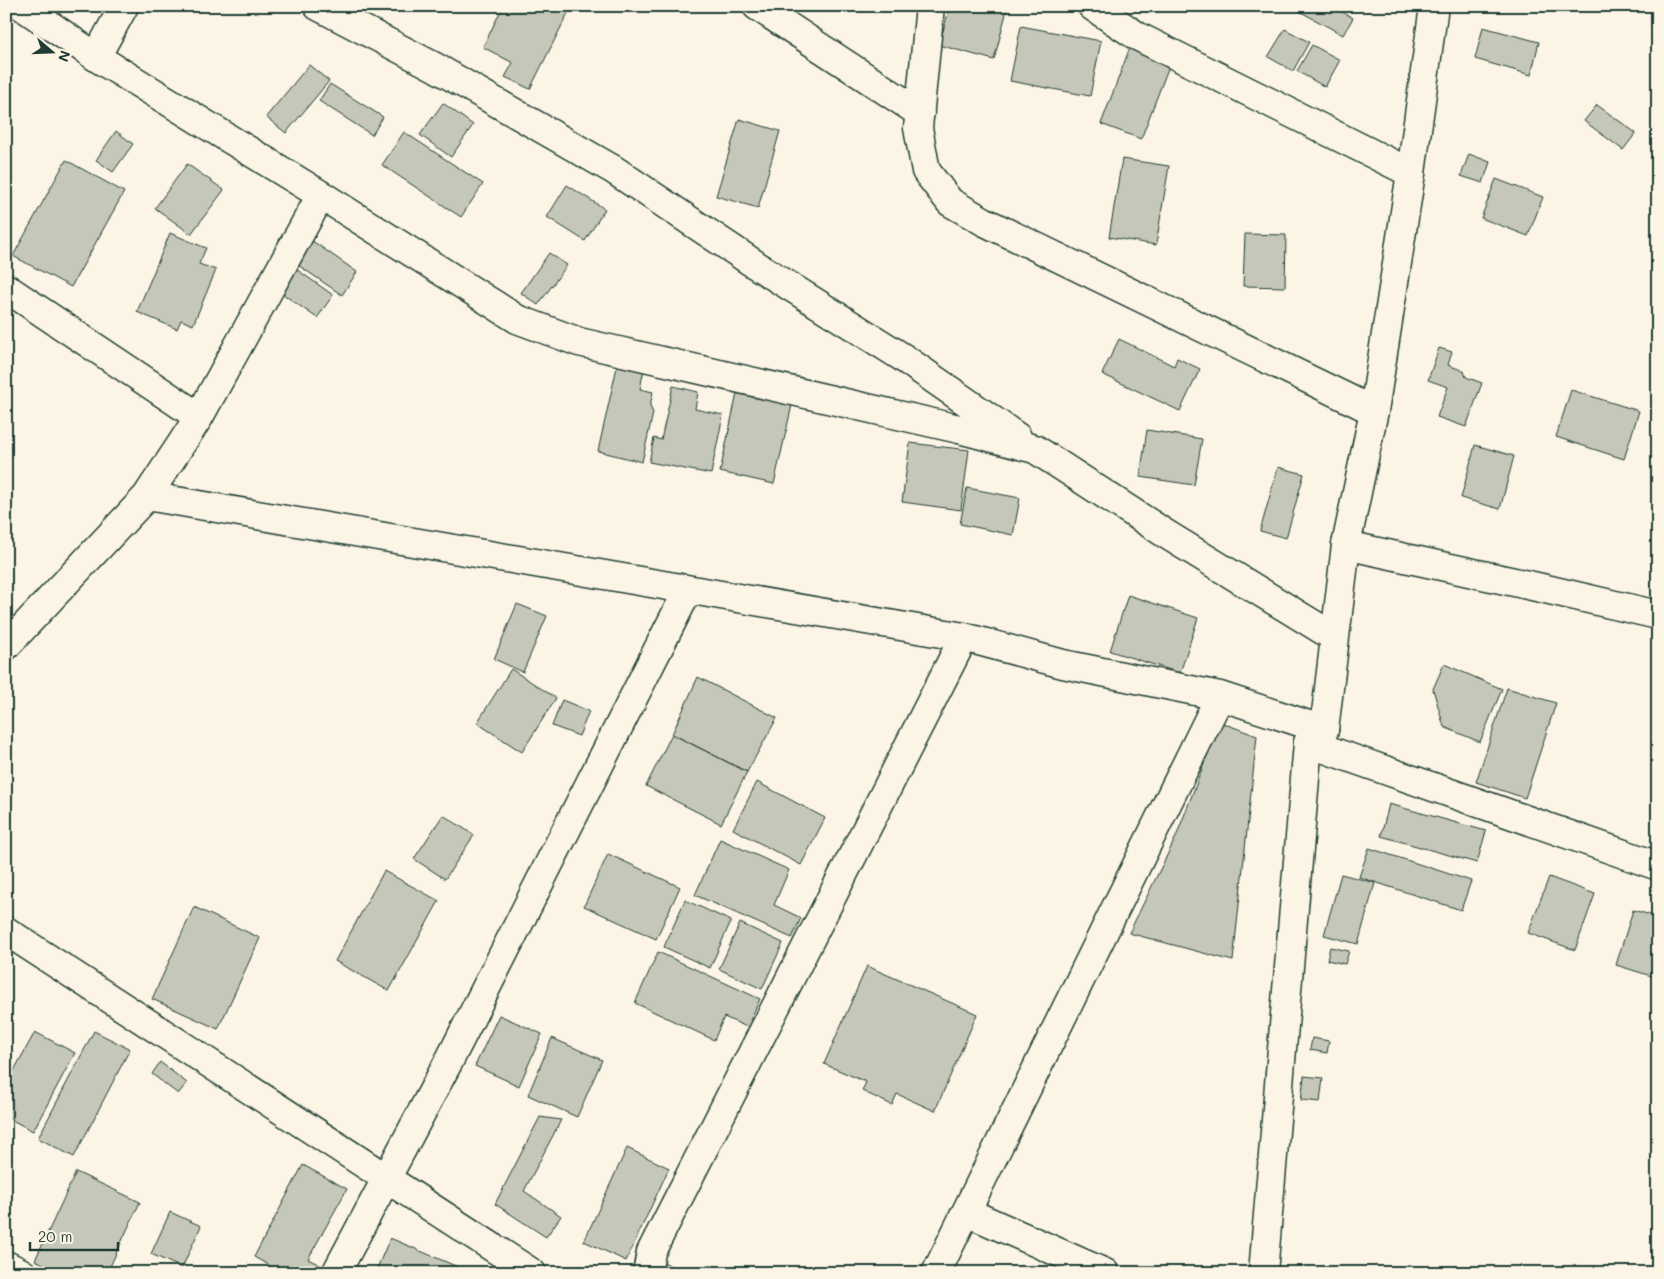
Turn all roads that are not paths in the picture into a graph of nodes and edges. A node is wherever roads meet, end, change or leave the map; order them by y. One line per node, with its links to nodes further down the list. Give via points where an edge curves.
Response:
1 (22, 6): 8 (street)
2 (124, 6): 8 (street)
3 (318, 6): 15 (street, via 435,67 614,170 902,357)
4 (757, 6): 9 (street)
5 (930, 6): 9 (street)
6 (1092, 6): 10 (street, via 1137,36)
7 (1434, 6): 10 (street)
8 (96, 57): 11 (street)
9 (920, 113): 13 (street, via 918,128 926,170 950,202)
10 (1411, 173): 13 (street)
11 (321, 196): 14 (street); 15 (street, via 517,319 579,342)
12 (6, 288): 14 (street)
13 (1374, 410): 17 (street)
14 (199, 417): 16 (street)
15 (1035, 449): 21 (street)
16 (147, 496): 18 (street); 22 (street)
17 (1346, 545): 19 (street); 21 (street)
18 (688, 590): 20 (street); 27 (street)
19 (1658, 615)
20 (964, 637): 23 (street, via 1063,664); 33 (street, via 651,1252)
21 (1334, 637): 24 (street)
22 (6, 646)
23 (1220, 696): 24 (street); 28 (street)
24 (1316, 736): 25 (street); 36 (street)
25 (1658, 866)
26 (6, 931): 27 (street)
27 (387, 1177): 31 (street); 32 (street)
28 (967, 1212): 34 (street); 35 (street)
29 (6, 1265): 30 (street)
30 (22, 1273)
31 (336, 1273)
32 (532, 1273)
33 (648, 1273)
34 (936, 1273)
35 (1105, 1273)
36 (1263, 1273)

